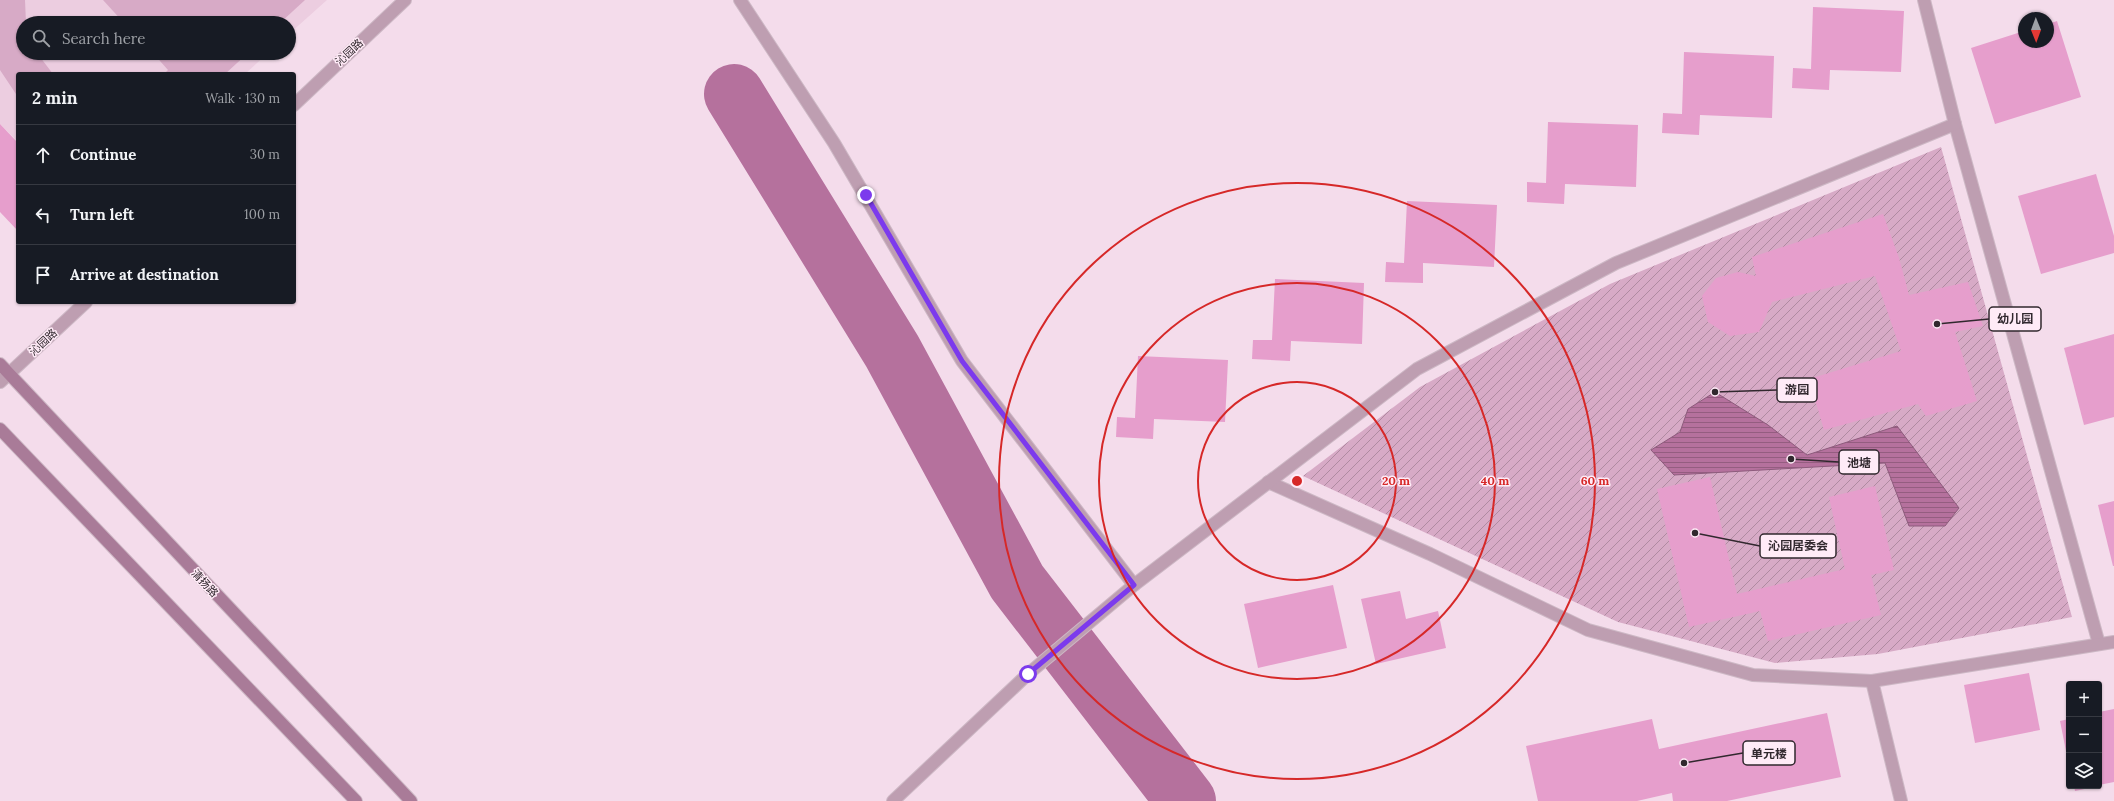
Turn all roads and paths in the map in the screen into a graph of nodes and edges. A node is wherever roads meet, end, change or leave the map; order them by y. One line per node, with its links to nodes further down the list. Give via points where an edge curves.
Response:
1 (404, 0): 4 (street, 沁园路)
2 (740, 0): 12 (street, via 834,143 962,361)
3 (1924, 0): 5 (street)
4 (296, 103)
5 (1954, 124): 11 (street, via 1616,263 1416,369); 14 (street)
6 (84, 304): 8 (street, 沁园路)
7 (0, 364): 8 (main road, 清扬路)
8 (10, 374): 9 (street, 沁园路); 17 (main road, 清扬路)
9 (0, 382)
10 (0, 429): 16 (main road)
11 (1268, 482): 12 (street); 15 (street, via 1419,549 1588,630 1753,675)
12 (1134, 585): 18 (street, via 1028,674)
13 (2114, 642): 14 (street)
14 (2099, 644): 15 (street)
15 (1872, 681): 19 (street)
16 (356, 801)
17 (411, 801)
18 (893, 801)
19 (1901, 801)

